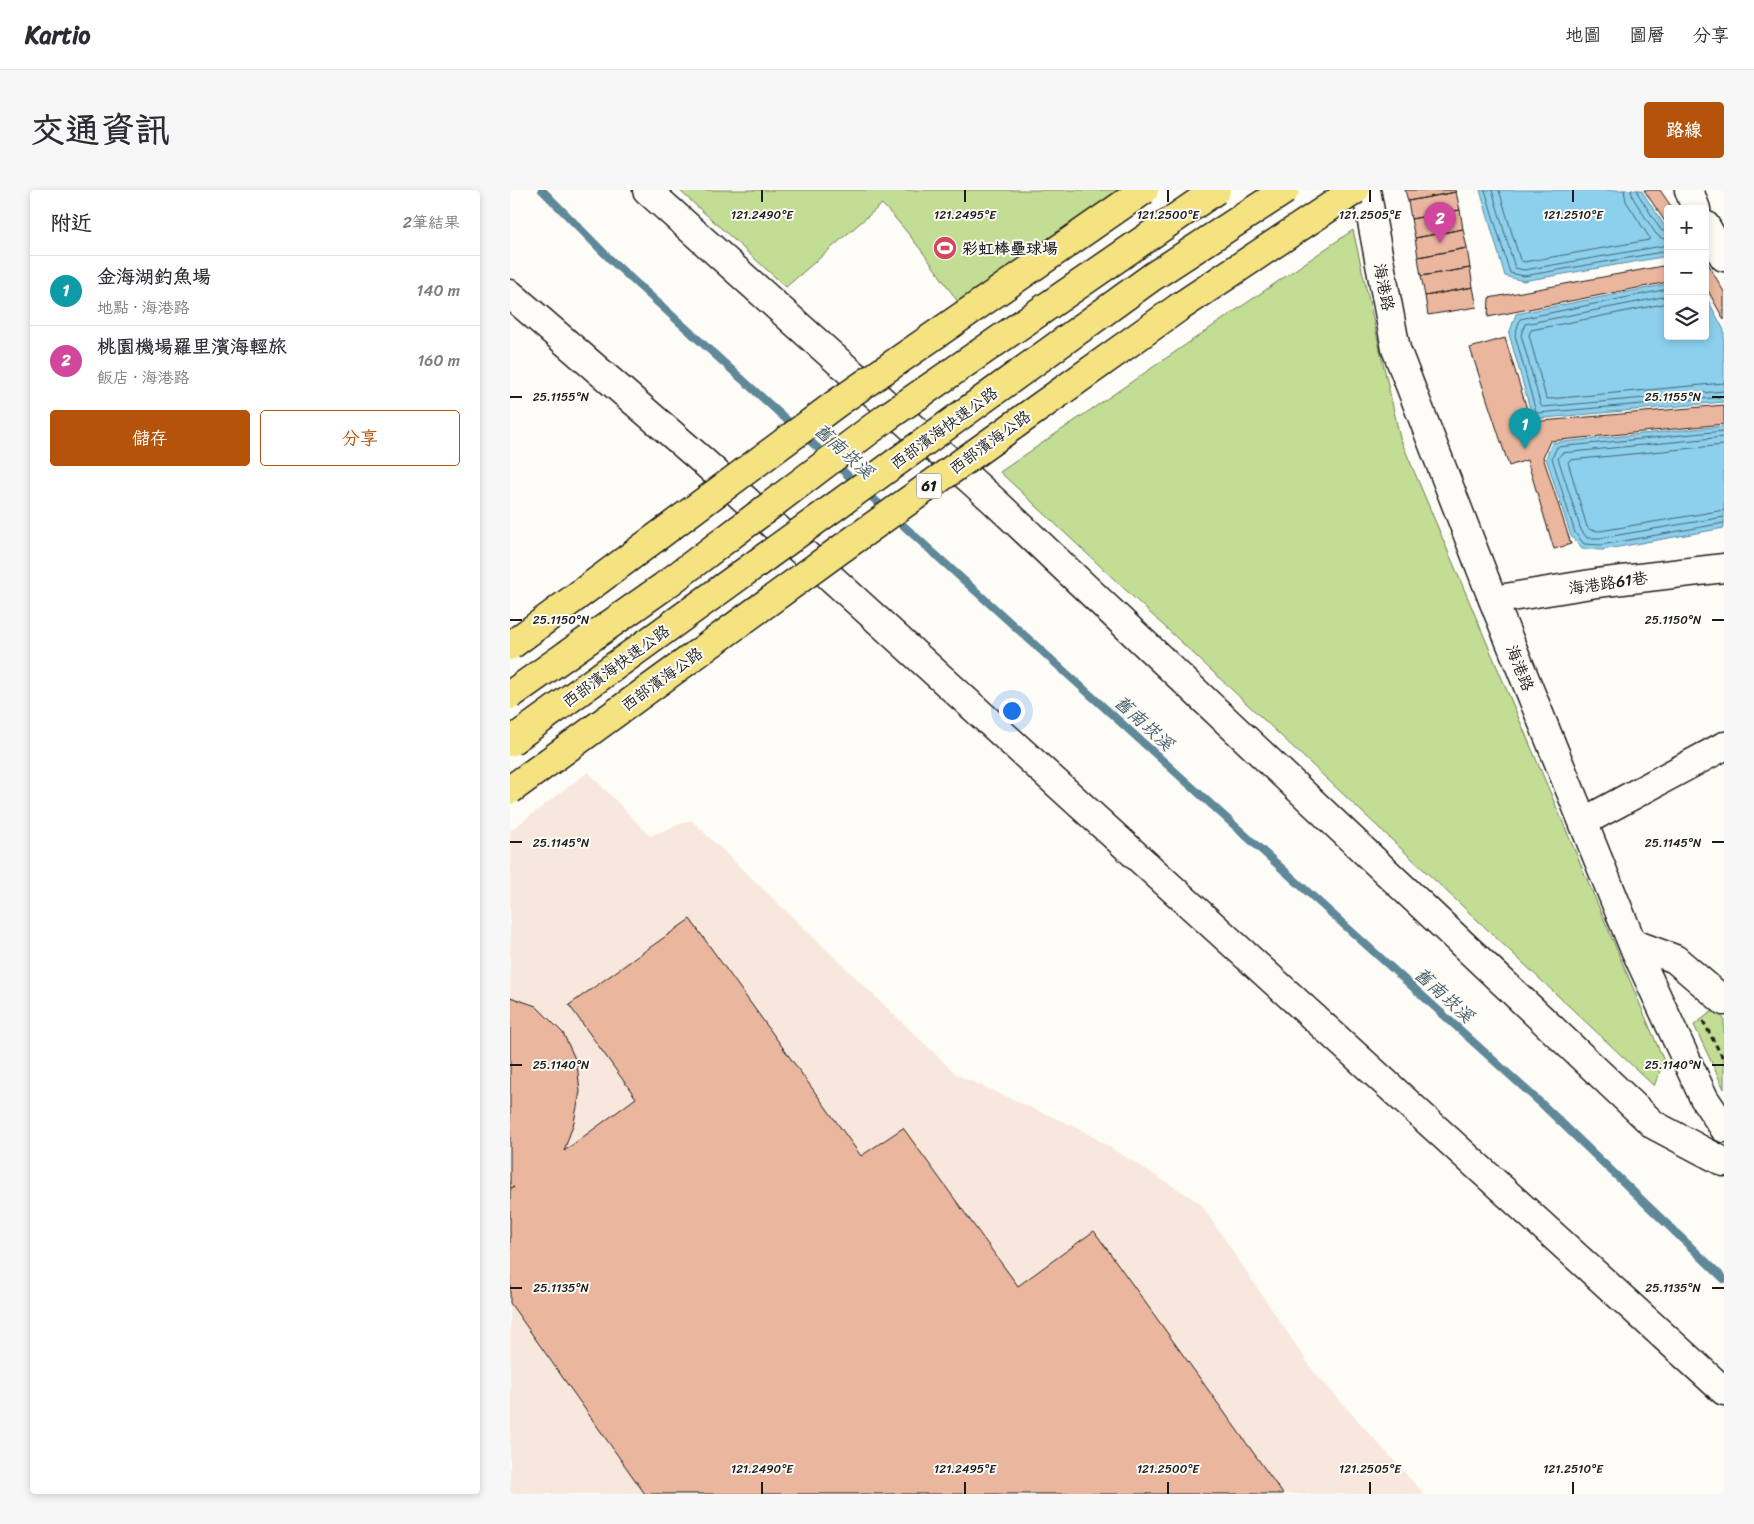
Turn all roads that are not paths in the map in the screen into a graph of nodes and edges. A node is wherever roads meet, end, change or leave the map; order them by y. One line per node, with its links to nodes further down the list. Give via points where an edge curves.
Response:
1 (647, 190): 23 (street, via 993,500 1654,1125)
2 (1144, 190): 14 (main road, bridge, via 837,403)
3 (1216, 190): 15 (main road, bridge, via 887,417 663,587)
4 (1284, 190): 16 (main road, 西部濱海快速公路 / 61, bridge, via 1152,277)
5 (1354, 190): 18 (main road, 西部濱海公路 / 61, bridge, via 1178,308)
6 (1366, 190): 13 (street, 海港路, via 1396,349)
7 (1689, 190): 8 (street)
8 (1695, 205)
9 (1709, 232): 10 (street)
10 (1724, 257)
11 (510, 294): 24 (street, via 711,468)
12 (1724, 568): 13 (street, 海港路61巷, via 1597,583)
13 (1493, 600): 19 (street, 海港路)
14 (510, 646)
15 (510, 695)
16 (510, 742)
17 (1724, 746): 19 (street)
18 (510, 790)
19 (1583, 822): 20 (street, 海港路)
20 (1632, 943): 21 (street, via 1675,959); 22 (street, 海港路, via 1704,1098)
21 (1724, 1001)
22 (1724, 1128)
23 (1724, 1162)
24 (1724, 1391)

